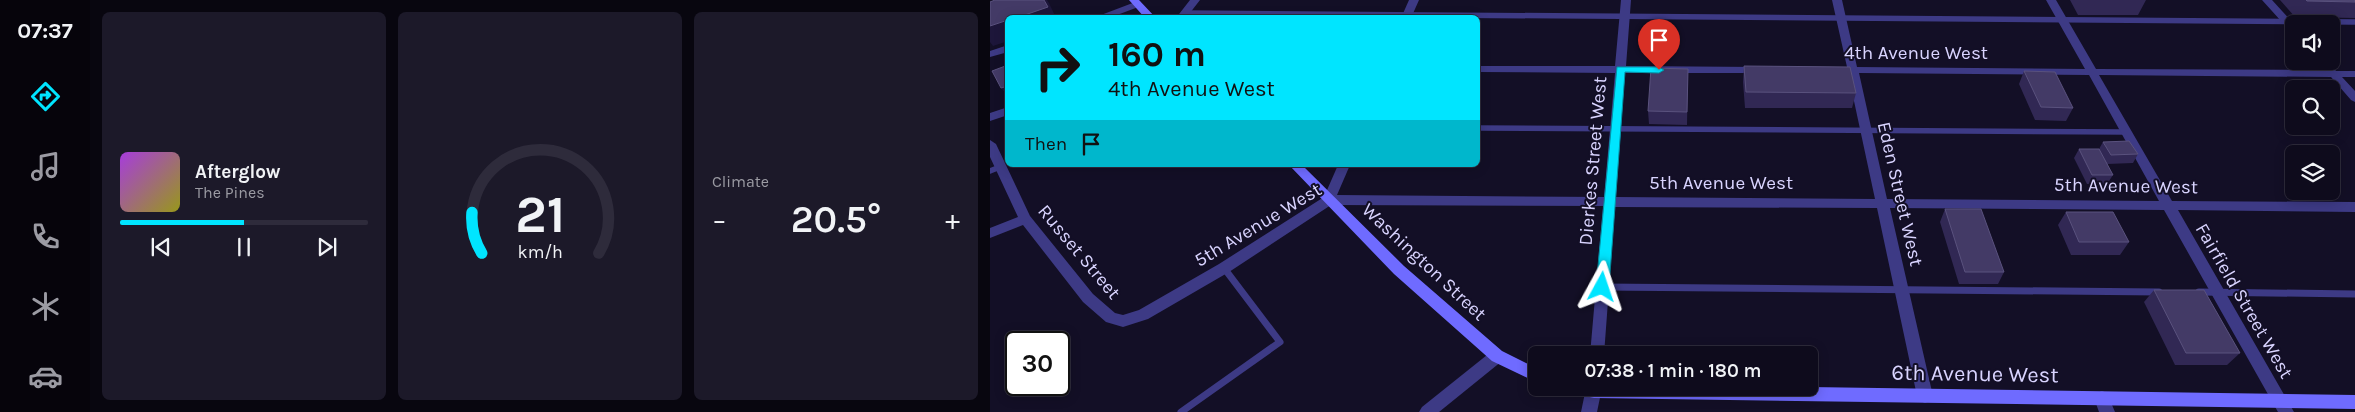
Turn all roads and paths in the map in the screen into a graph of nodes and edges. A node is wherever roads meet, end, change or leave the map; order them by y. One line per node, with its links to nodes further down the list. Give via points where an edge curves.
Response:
1 (1195, 0): 10 (street)
2 (1414, 0): 11 (street)
3 (1626, 0): 13 (street, Dierkes Street West)
4 (1837, 0): 14 (street, Eden Street West)
5 (2051, 0): 15 (street, Fairfield Street West)
6 (2267, 0): 16 (street)
7 (1136, 2): 8 (street); 9 (main road)
8 (1105, 15)
9 (1148, 15)
10 (1183, 15)
11 (1407, 15)
12 (1480, 16): 13 (lane)
13 (1624, 17): 14 (lane); 23 (street, Dierkes Street West)
14 (1841, 18): 15 (lane); 26 (street, Eden Street West)
15 (2062, 19): 17 (lane); 28 (street, Fairfield Street West)
16 (2285, 20)
17 (2285, 21)
18 (2340, 22): 19 (lane)
19 (2355, 22)
20 (1005, 49): 21 (street)
21 (990, 54)
22 (1480, 69): 23 (street)
23 (1620, 70): 24 (street); 35 (street, Dierkes Street West)
24 (1776, 70)
25 (1824, 70): 26 (street, 4th Avenue West)
26 (1853, 70): 28 (street, 4th Avenue West); 36 (street, Eden Street West)
27 (2330, 70): 29 (street)
28 (2092, 72): 29 (street, 4th Avenue West); 37 (street, Fairfield Street West)
29 (2333, 73): 30 (street, 4th Avenue West); 31 (street)
30 (2355, 74)
31 (2355, 98)
32 (1005, 111): 33 (street)
33 (990, 117)
34 (1480, 128): 35 (lane)
35 (1616, 129): 36 (lane); 43 (street, Dierkes Street West)
36 (1866, 130): 37 (lane); 44 (street, Eden Street West)
37 (2126, 132): 45 (street, Fairfield Street West)
38 (990, 144): 41 (street, Russet Street)
39 (1297, 167): 42 (main road, Washington Street)
40 (1343, 167): 42 (street)
41 (995, 169): 47 (street, Russet Street)
42 (1329, 200): 43 (street, 5th Avenue West); 49 (street, 5th Avenue West); 58 (main road, Washington Street, via 1399,270)
43 (1610, 200): 44 (street, 5th Avenue West); 50 (street, Dierkes Street West)
44 (1882, 203): 45 (street, 5th Avenue West); 51 (street, Eden Street West)
45 (2168, 206): 46 (street, 5th Avenue West); 54 (street, Fairfield Street West)
46 (2355, 207)
47 (1025, 219): 48 (street); 56 (street, Russet Street, via 1088,298 1106,314)
48 (990, 233)
49 (1224, 268): 56 (street, 5th Avenue West, via 1143,315); 66 (lane, via 1280,342)
50 (1602, 287): 51 (lane); 57 (street, Dierkes Street West)
51 (1902, 289): 52 (lane); 62 (street, Eden Street West)
52 (2168, 292)
53 (2188, 292): 54 (lane)
54 (2218, 292): 55 (lane); 65 (street, Fairfield Street West)
55 (2355, 294)
56 (1120, 320)
57 (1598, 346)
58 (1498, 356): 59 (main road, Washington Street); 67 (street)
59 (1528, 371)
60 (1818, 394): 62 (main road, 6th Avenue West)
61 (1592, 396): 68 (street)
62 (1925, 396): 64 (main road, 6th Avenue West)
63 (2355, 402): 65 (main road, 6th Avenue West)
64 (2105, 405): 65 (main road, 6th Avenue West)
65 (2283, 406)
66 (1181, 412)
67 (1427, 412)
68 (1589, 412)

